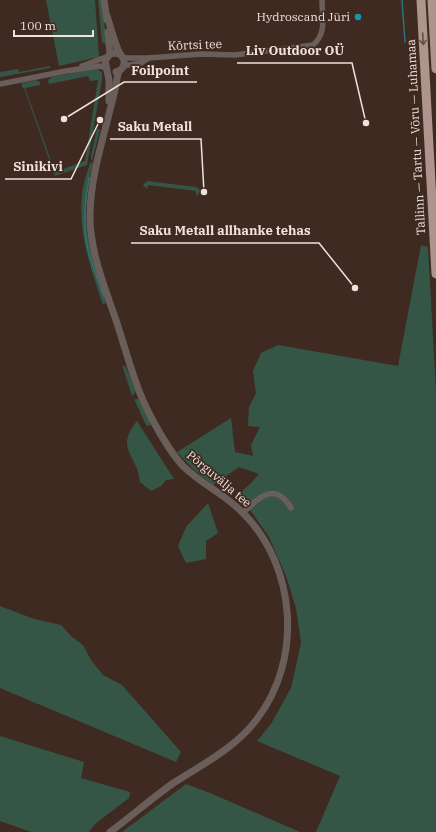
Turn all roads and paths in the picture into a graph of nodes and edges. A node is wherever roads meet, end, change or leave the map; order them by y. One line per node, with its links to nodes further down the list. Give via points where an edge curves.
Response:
1 (104, 0): 5 (street)
2 (322, 0): 8 (street, Kõrtsi tee, via 321,36 313,45 235,54)
3 (420, 0): 15 (highway, Tallinn — Tartu — Võru — Luhamaa, one-way to 15)
4 (432, 0): 11 (highway, Tallinn — Tartu — Võru — Luhamaa)
5 (106, 16): 6 (street, via 110,46); 7 (street)
6 (108, 56): 7 (street, via 115,53); 9 (street, via 105,61); 12 (street)
7 (122, 56): 8 (street, Kõrtsi tee); 10 (street, via 124,63)
8 (149, 58): 10 (street, Kõrtsi tee)
9 (107, 68): 10 (street, via 115,72); 12 (street, via 99,66); 14 (street, Põrguvälja tee, via 110,93)
10 (121, 69): 14 (street, Põrguvälja tee)
11 (436, 69)
12 (66, 71): 13 (street)
13 (0, 84)
14 (106, 121): 17 (street, Põrguvälja tee, via 91,195 90,234 136,383 149,414 175,456 195,476)
15 (436, 274)
16 (291, 508): 17 (street, via 282,497 267,494)
17 (243, 513): 18 (street, Põrguvälja tee, via 275,560 287,605 285,649 271,697 258,718 236,741 174,783)
18 (110, 832)

